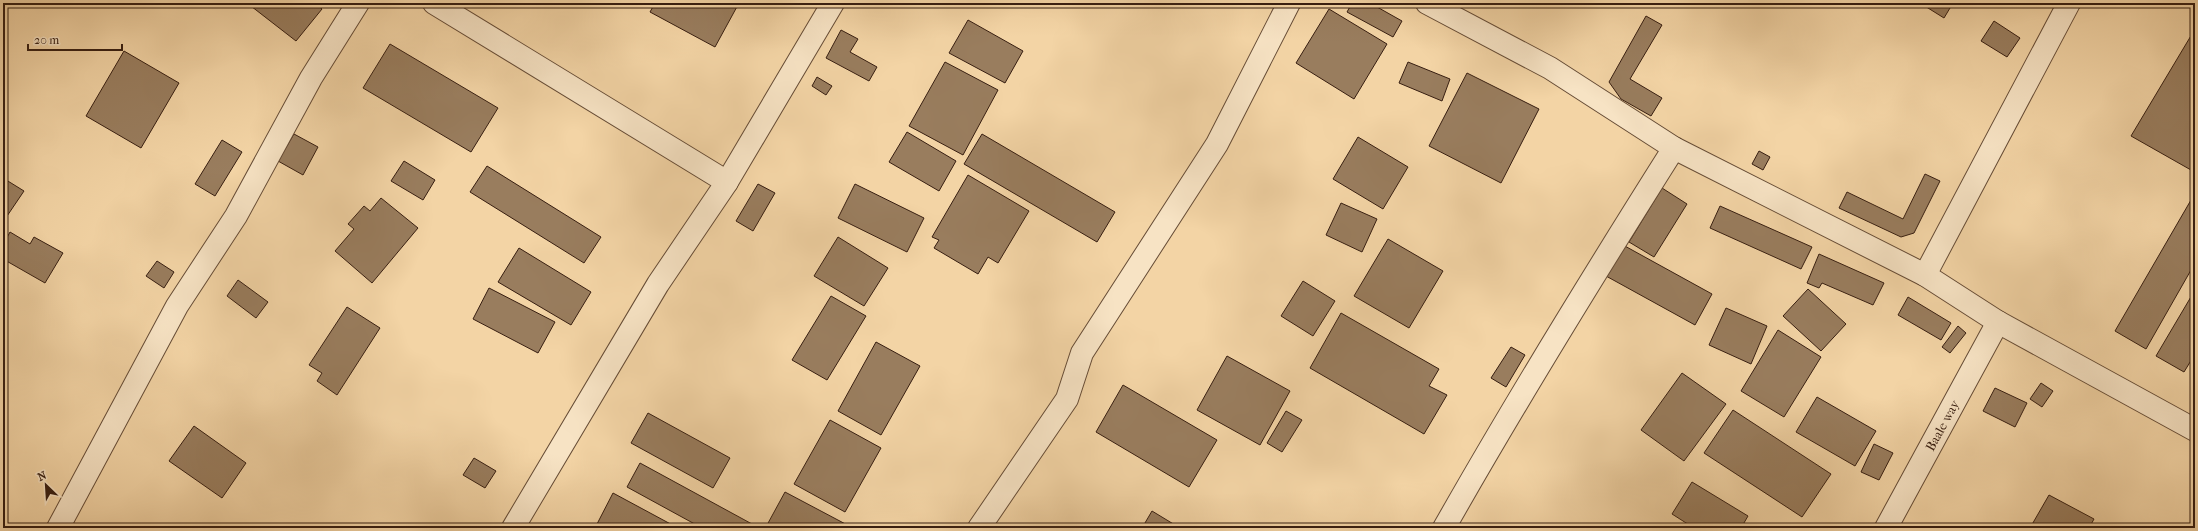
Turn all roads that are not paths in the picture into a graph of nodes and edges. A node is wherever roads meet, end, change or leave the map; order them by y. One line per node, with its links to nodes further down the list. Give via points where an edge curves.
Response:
1 (358, 3): 12 (street, via 311,78 236,216 177,306)
2 (434, 3): 8 (street)
3 (833, 3): 8 (street)
4 (1289, 3): 14 (street, via 1217,144 1082,353 1067,399)
5 (1427, 3): 7 (street, via 1550,68)
6 (2069, 3): 9 (street)
7 (1674, 148): 9 (street); 15 (street, via 1504,423)
8 (727, 182): 13 (street, via 658,284)
9 (1926, 275): 10 (street)
10 (1998, 322): 11 (street); 16 (street, Baale way)
11 (2195, 430)
12 (58, 528)
13 (513, 528)
14 (979, 528)
15 (1444, 528)
16 (1886, 528)

